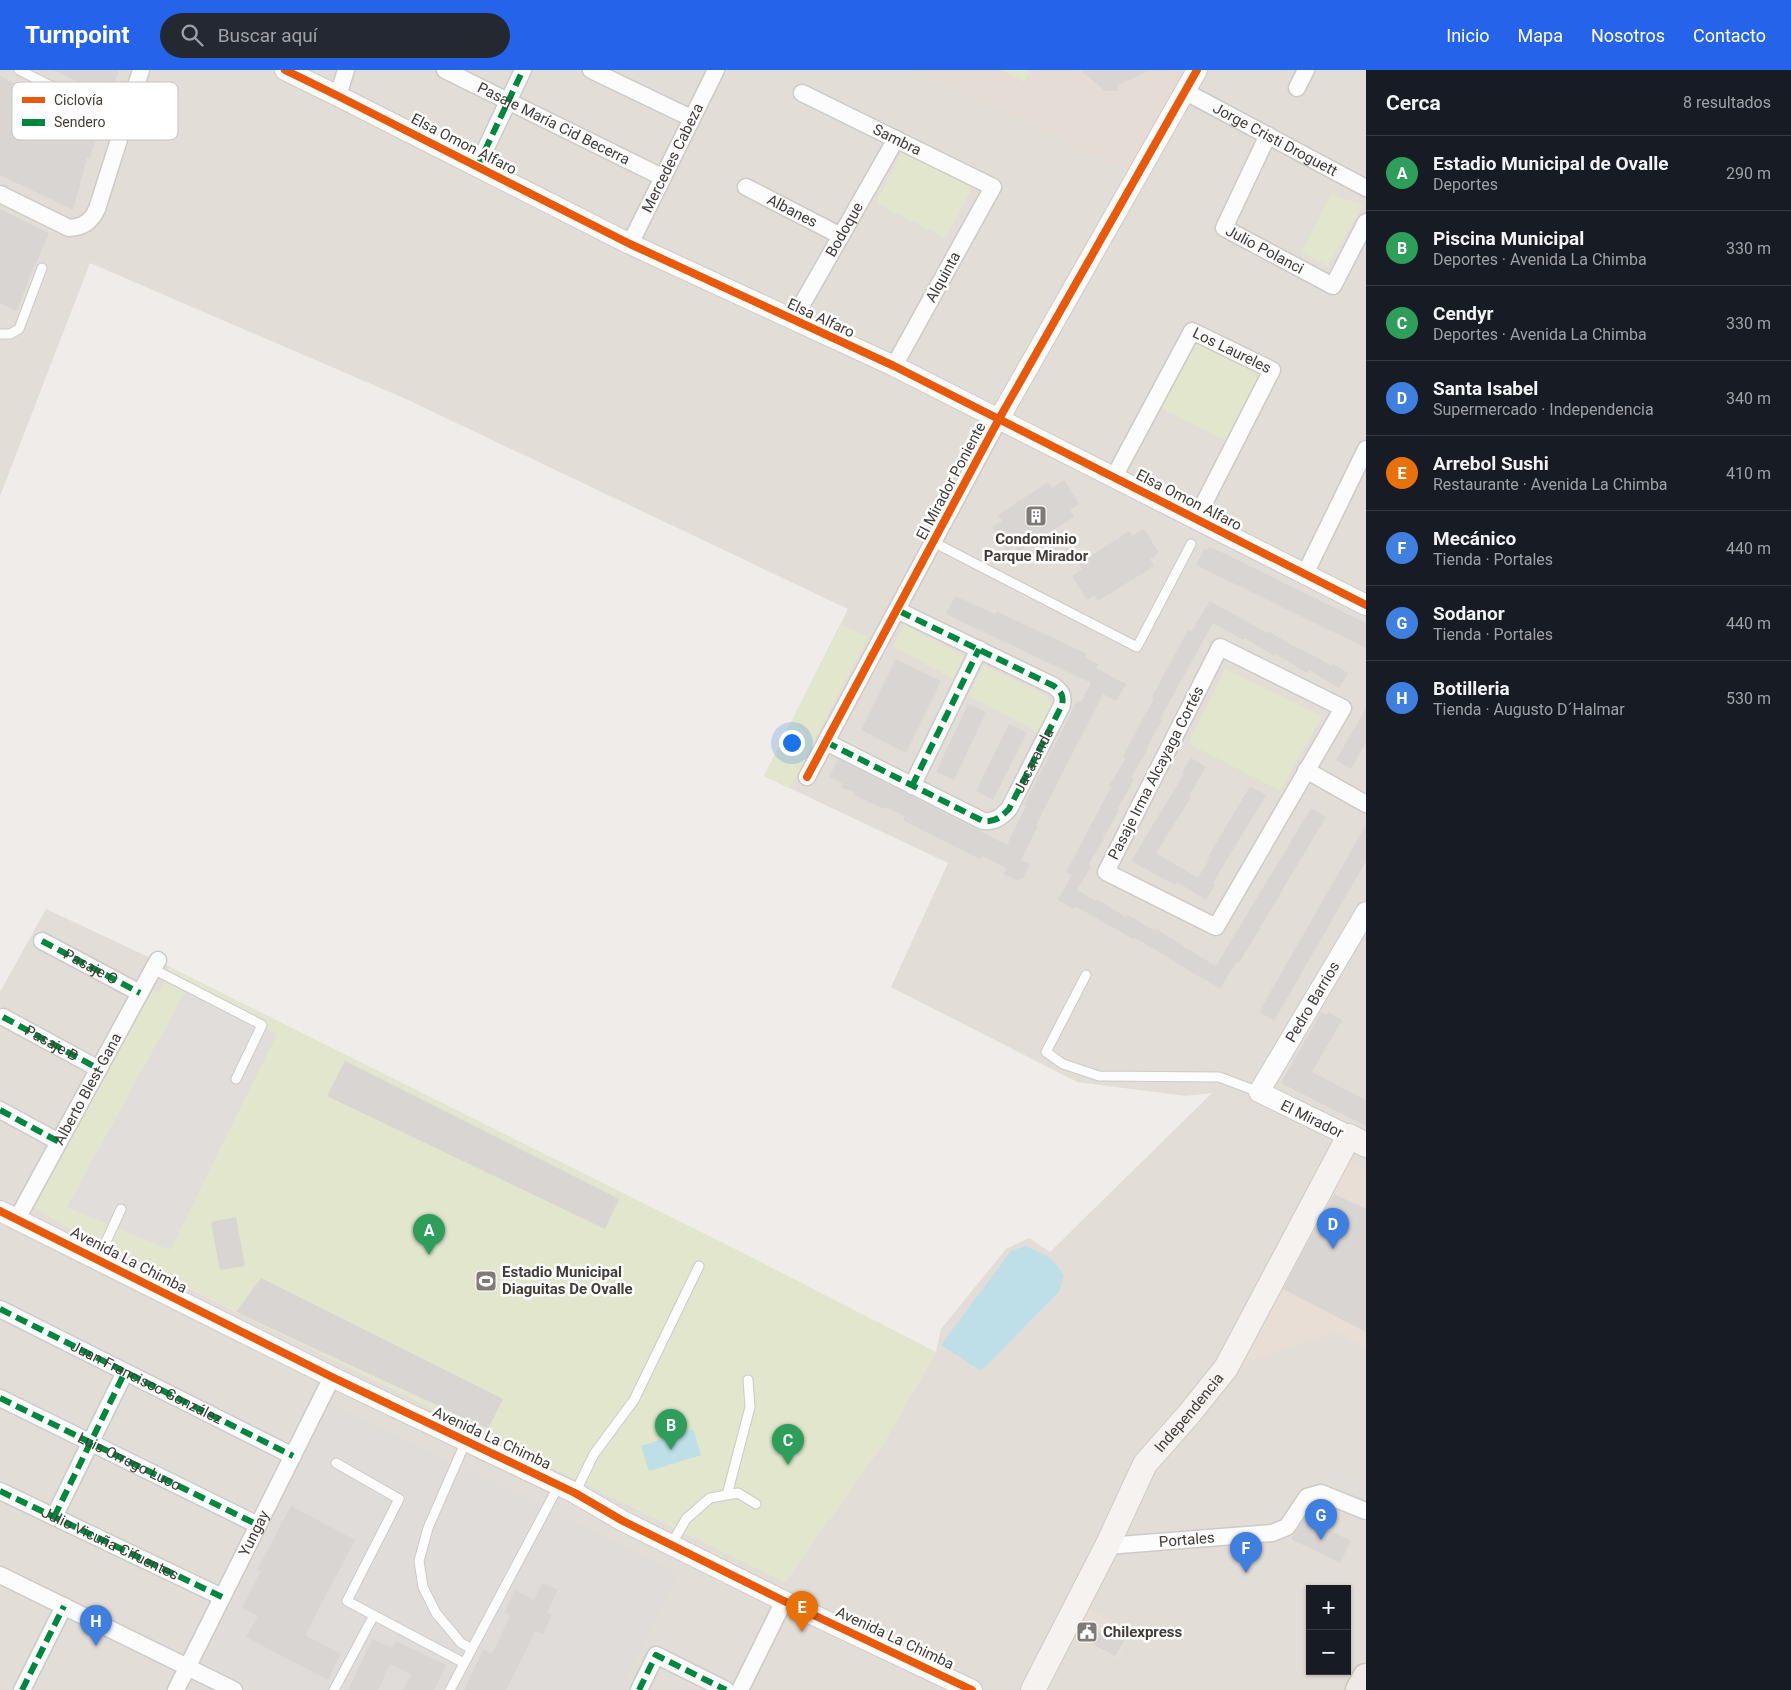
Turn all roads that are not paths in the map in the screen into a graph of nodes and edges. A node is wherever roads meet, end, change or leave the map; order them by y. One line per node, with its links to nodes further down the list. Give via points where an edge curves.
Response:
1 (19, 70): 11 (lane)
2 (141, 70): 12 (street)
3 (285, 70): 16 (street, Elsa Omon Alfaro)
4 (346, 70): 16 (street)
5 (445, 70): 17 (street, Pasaje María Cid Becerra)
6 (523, 70): 17 (street)
7 (591, 70): 18 (street)
8 (716, 70): 18 (street, Mercedes Cabeza)
9 (1197, 70): 14 (street, El Mirador Poniente)
10 (1306, 70): 13 (street)
11 (43, 82)
12 (137, 82)
13 (1297, 88)
14 (1186, 92): 19 (street, Jorge Cristi Droguett); 35 (street, El Mirador Poniente)
15 (802, 93): 20 (street, Sambra)
16 (338, 96): 22 (street, Elsa Omon Alfaro)
17 (508, 101): 22 (street); 23 (street, Pasaje María Cid Becerra)
18 (691, 118): 23 (street, Mercedes Cabeza)
19 (1268, 135): 26 (street, Jorge Cristi Droguett); 28 (street, Julio Polanci, via 1224,228 1333,286)
20 (896, 138): 25 (street, Sambra); 29 (street, Bodoque)
21 (118, 140): 27 (street, via 97,209 83,225 69,228)
22 (477, 167): 30 (street, Elsa Omon Alfaro)
23 (662, 177): 30 (street, Mercedes Cabeza)
24 (746, 187): 29 (street, Albanes)
25 (993, 187): 34 (street, Alquinta)
26 (1366, 188)
27 (0, 194)
28 (1366, 222)
29 (841, 236): 32 (street, Bodoque)
30 (630, 244): 32 (street, Elsa Alfaro)
31 (42, 268): 33 (lane, via 19,329 10,334)
32 (793, 320): 34 (street, Elsa Alfaro)
33 (0, 334)
34 (894, 366): 35 (street, Elsa Alfaro)
35 (999, 419): 37 (street, Elsa Omon Alfaro); 39 (street, El Mirador Poniente)
36 (1366, 448): 41 (street)
37 (1114, 478): 38 (street, Elsa Omon Alfaro); 38 (street, Los Laureles, via 1192,331 1272,370)
38 (1196, 519): 41 (street, Elsa Omon Alfaro)
39 (933, 542): 40 (lane, via 1137,647); 43 (street, El Mirador Poniente)
40 (1191, 544)
41 (1305, 574): 42 (street, Elsa Omon Alfaro)
42 (1366, 605)
43 (897, 610): 44 (street, Jacaranda); 45 (street, El Mirador Poniente)
44 (979, 649): 48 (street); 48 (street, Jacaranda, via 1054,686 1064,698 1062,705 1009,810 999,819 983,821)
45 (826, 742): 47 (street, El Mirador Poniente); 48 (street, Jacaranda)
46 (1306, 770): 46 (street, Pasaje Irma Alcayaga Cortés, via 1216,927 1106,872 1220,647 1343,708); 49 (street)
47 (807, 777)
48 (912, 786)
49 (1366, 804)
50 (1366, 912): 58 (street, Pedro Barrios)
51 (42, 941): 54 (street, Pasaje C)
52 (156, 965): 54 (street, Alberto Blest Gana); 57 (lane, via 262,1026)
53 (1086, 975): 58 (lane, via 1046,1052 1062,1064 1099,1076 1219,1077)
54 (140, 992): 56 (street, Alberto Blest Gana)
55 (3, 1017): 56 (street, Pasaje B)
56 (99, 1069): 61 (street, Alberto Blest Gana)
57 (236, 1080)
58 (1259, 1092): 60 (street, El Mirador)
59 (0, 1110): 61 (street)
60 (1357, 1141): 83 (main road, Independencia, via 1226,1368 1145,1464)
61 (59, 1142): 63 (street, Alberto Blest Gana)
62 (122, 1209): 64 (lane)
63 (6, 1217): 64 (street, Avenida La Chimba)
64 (98, 1259): 68 (street, Avenida La Chimba)
65 (699, 1266): 75 (lane, via 634,1400)
66 (0, 1309): 67 (street, Juan Francisco González)
67 (125, 1372): 72 (street); 73 (street, Juan Francisco González)
68 (332, 1377): 71 (street, Avenida La Chimba); 73 (street, Yungay)
69 (748, 1380): 77 (lane, via 750,1408)
70 (0, 1398): 72 (street, Luis Orrego Luco)
71 (467, 1441): 75 (street, Avenida La Chimba); 89 (lane, via 428,1528 419,1561 423,1587 436,1613 461,1643)
72 (91, 1443): 80 (street); 81 (street, Luis Orrego Luco)
73 (292, 1456): 81 (street, Yungay)
74 (336, 1463): 88 (lane, via 398,1499 347,1601)
75 (567, 1489): 82 (street, Avenida La Chimba); 89 (lane)
76 (0, 1491): 80 (street, Julio Vicuña Cifuentes)
77 (727, 1496): 78 (lane, via 738,1493); 82 (lane, via 710,1498 686,1519)
78 (756, 1504)
79 (1366, 1511): 83 (street, Portales, via 1321,1493 1307,1497 1287,1527 1272,1533)
80 (54, 1518): 85 (street, Julio Vicuña Cifuentes)
81 (258, 1525): 85 (street, Yungay)
82 (671, 1545): 86 (street, Avenida La Chimba)
83 (1106, 1546): 93 (main road, Independencia)
84 (0, 1575): 87 (street)
85 (222, 1597): 91 (street, Yungay)
86 (784, 1601): 101 (street); 102 (street, Avenida La Chimba)
87 (64, 1606): 91 (street); 94 (street)
88 (374, 1616): 90 (lane); 97 (lane)
89 (472, 1649): 90 (lane)
90 (464, 1663): 98 (lane)
91 (188, 1667): 95 (street, Yungay); 96 (street)
92 (1366, 1677): 103 (main road)
93 (1038, 1688)
94 (22, 1690)
95 (176, 1690)
96 (234, 1690)
97 (334, 1690)
98 (450, 1690)
99 (639, 1690): 100 (street, via 656,1655)
100 (726, 1690)
101 (740, 1690)
102 (972, 1690)
103 (1359, 1690)

